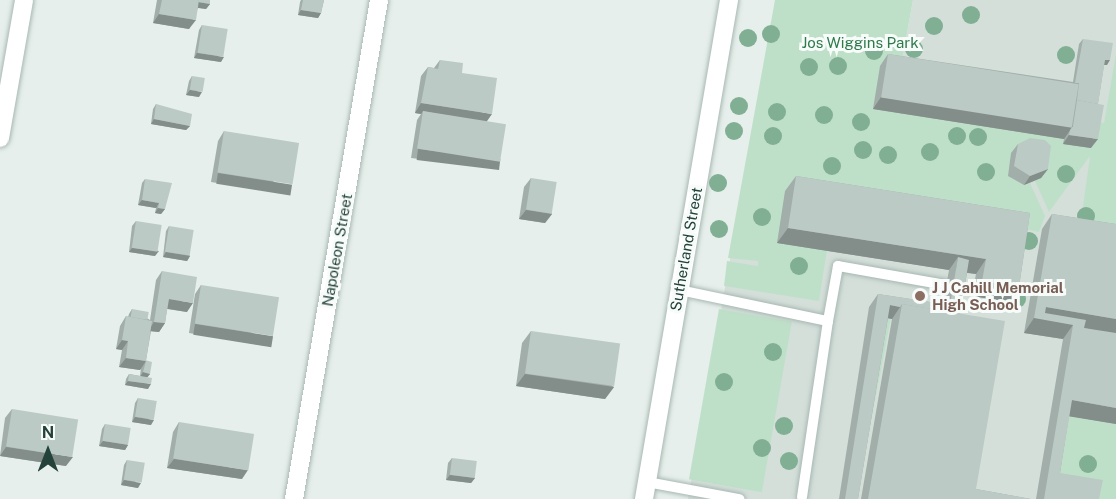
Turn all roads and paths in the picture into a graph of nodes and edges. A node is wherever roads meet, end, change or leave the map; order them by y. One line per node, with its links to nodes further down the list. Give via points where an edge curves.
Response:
1 (24, 0): 4 (street)
2 (379, 0): 10 (street, Napoleon Street)
3 (729, 0): 6 (street, Sutherland Street)
4 (0, 138)
5 (946, 285): 7 (lane, via 838,266)
6 (679, 290): 7 (lane); 8 (street, Sutherland Street)
7 (828, 321): 9 (lane)
8 (645, 491): 11 (lane)
9 (802, 497)
10 (294, 499)
11 (739, 499)

